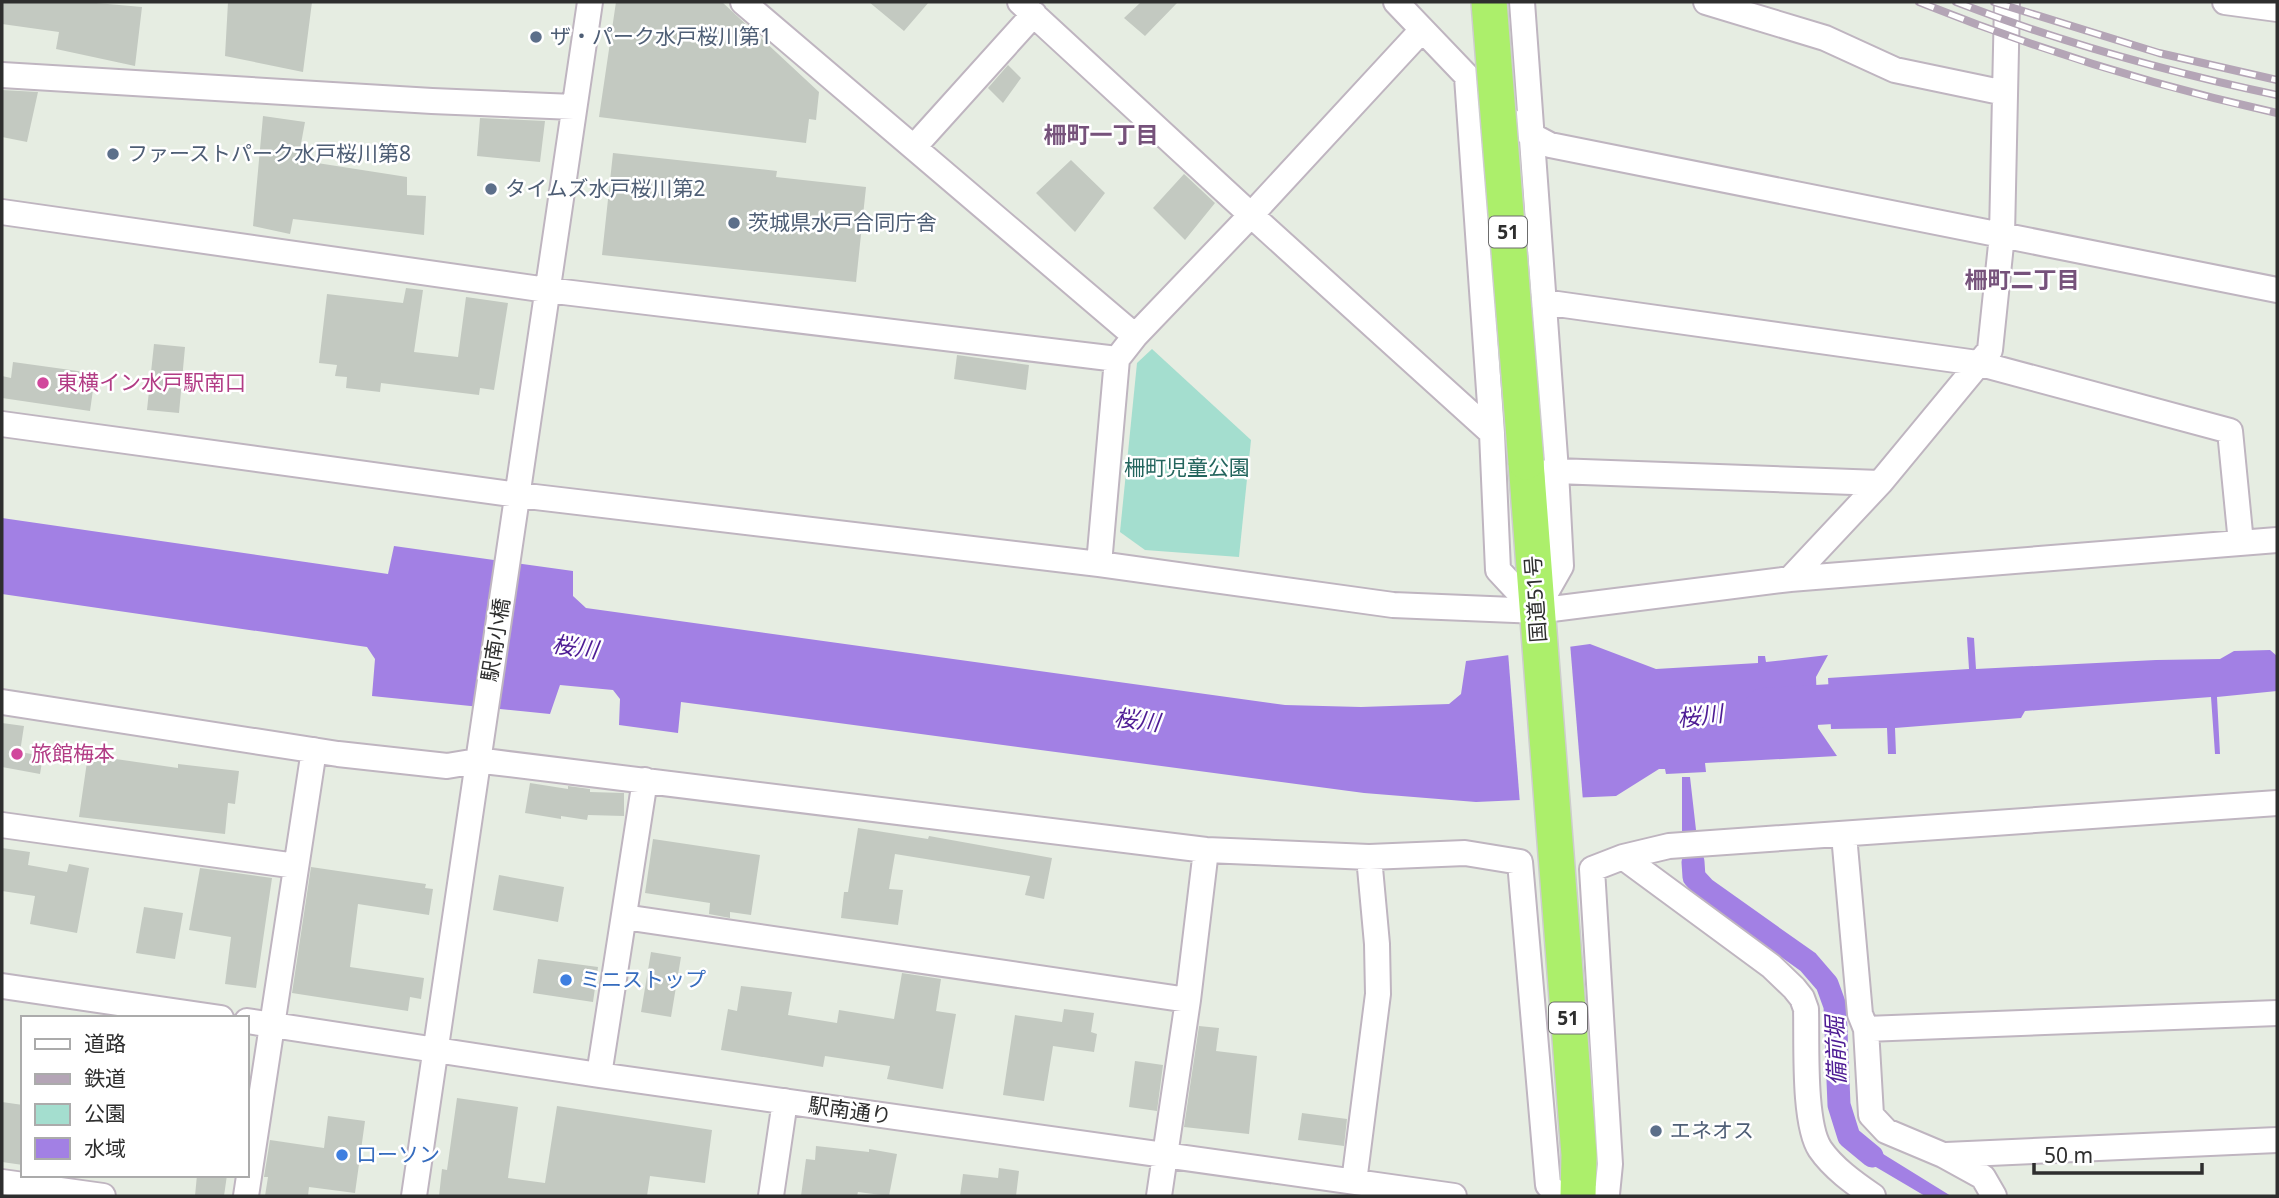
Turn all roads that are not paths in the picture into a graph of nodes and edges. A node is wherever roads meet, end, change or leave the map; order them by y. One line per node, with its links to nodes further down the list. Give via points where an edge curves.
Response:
1 (590, 2): 15 (street, 駅南小橋)
2 (743, 2): 17 (street)
3 (1395, 2): 11 (street)
4 (1489, 2): 29 (highway, 国道51号 / 51, bridge)
5 (1522, 2): 16 (street)
6 (1706, 2): 14 (street, via 1825,38 1895,70)
7 (2007, 2): 14 (street)
8 (2225, 2): 10 (street)
9 (1027, 8): 17 (street); 19 (street)
10 (2277, 9)
11 (1422, 30): 13 (street); 19 (street)
12 (2, 75): 15 (street)
13 (1467, 77): 16 (street, via 1508,119); 28 (street)
14 (2005, 93): 20 (street)
15 (574, 107): 21 (street, 駅南小橋)
16 (1531, 135): 20 (street, via 1550,145); 23 (street)
17 (914, 147): 24 (street)
18 (2, 212): 21 (street)
19 (1251, 215): 24 (street); 28 (street)
20 (2003, 235): 22 (street); 26 (street, via 1990,350)
21 (547, 290): 25 (street); 31 (street, 駅南小橋)
22 (2277, 290)
23 (1543, 302): 26 (street); 29 (street)
24 (1135, 336): 25 (street)
25 (1117, 359): 34 (street)
26 (1977, 363): 30 (street); 33 (street, via 2230,431)
27 (2, 424): 31 (street)
28 (1492, 433): 36 (street, via 1498,570)
29 (1541, 466): 30 (street); 36 (highway, 国道51号 / 51)
30 (1880, 483): 35 (street)
31 (518, 495): 34 (street); 39 (street, 駅南小橋)
32 (2277, 540): 33 (street)
33 (2241, 543): 35 (street)
34 (1099, 565): 36 (street)
35 (1790, 579): 36 (street)
36 (1537, 626): 72 (highway, 国道51号 / 51, via 1579,1155)
37 (2, 702): 38 (street)
38 (314, 750): 39 (street, via 447,766); 47 (street)
39 (477, 761): 40 (street); 56 (street, 駅南小橋)
40 (645, 780): 44 (street); 48 (street)
41 (2277, 803): 43 (street)
42 (2, 825): 47 (street)
43 (1844, 835): 45 (street, via 1669,846); 55 (street, via 1860,1014)
44 (1206, 850): 46 (street); 50 (street)
45 (1623, 857): 73 (street, via 1592,869 1610,1164); 74 (street, via 1771,966 1802,998 1810,1110 1819,1147 1830,1162)
46 (1369, 858): 63 (street, via 1378,995); 71 (street, via 1465,853 1520,862 1548,1185)
47 (296, 866): 54 (street)
48 (624, 917): 50 (street); 57 (street)
49 (2, 986): 52 (street)
50 (1188, 1000): 61 (street)
51 (2277, 1013): 55 (street)
52 (207, 1016)
53 (248, 1021): 54 (street, 駅南通り)
54 (274, 1025): 56 (street, 駅南通り); 66 (street)
55 (1866, 1029): 60 (street, via 1871,1115 1886,1131)
56 (435, 1049): 57 (street, 駅南通り); 67 (street, 駅南小橋)
57 (599, 1075): 58 (street, 駅南通り)
58 (785, 1101): 61 (street, 駅南通り); 68 (street)
59 (2277, 1140): 60 (street)
60 (1943, 1155): 75 (street, via 1983,1177)
61 (1164, 1156): 63 (street, 駅南通り); 69 (street)
62 (2, 1182): 64 (street)
63 (1354, 1182): 70 (street, 駅南通り)
64 (70, 1194): 65 (street)
65 (103, 1196)
66 (246, 1196)
67 (414, 1196)
68 (771, 1196)
69 (1159, 1196)
70 (1454, 1196)
71 (1559, 1196)
72 (1578, 1196)
73 (1602, 1196)
74 (1872, 1196)
75 (1994, 1196)

